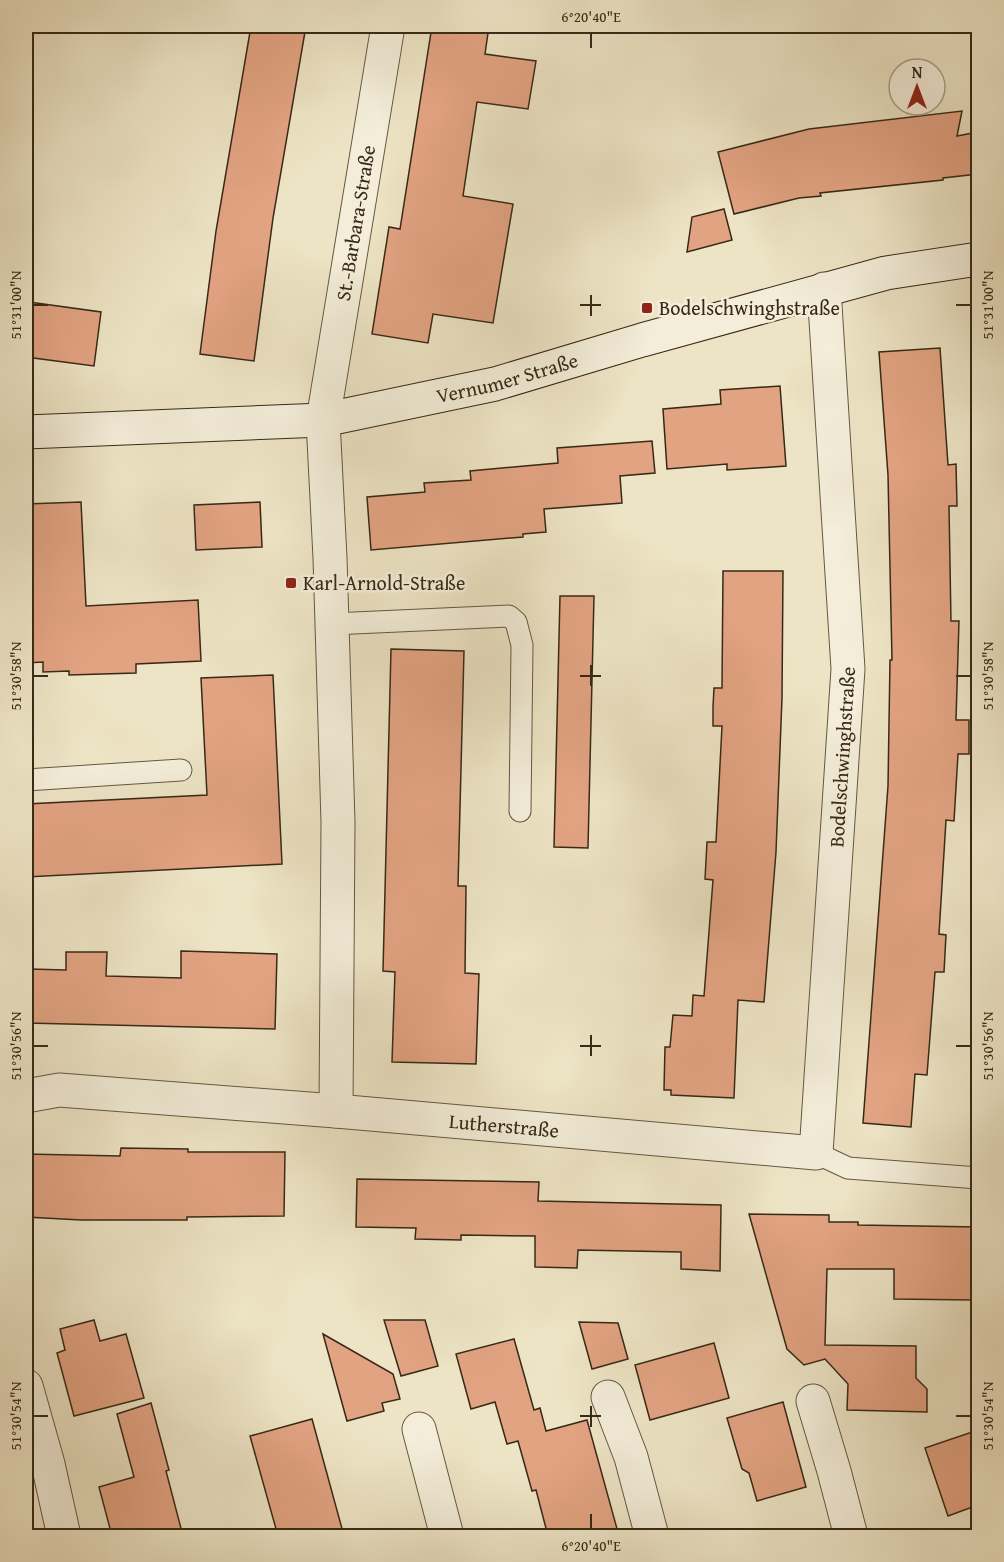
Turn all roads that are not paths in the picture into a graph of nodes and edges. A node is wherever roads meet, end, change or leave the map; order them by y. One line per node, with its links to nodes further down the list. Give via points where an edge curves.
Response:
1 (388, 26): 4 (street, St.-Barbara-Straße)
2 (978, 259): 3 (street, Vernumer Straße, via 886,273)
3 (824, 289): 4 (street, Vernumer Straße, via 495,384); 12 (street, Bodelschwinghstraße, via 848,669)
4 (323, 420): 5 (street, Vernumer Straße); 6 (street)
5 (26, 432)
6 (332, 624): 9 (lane, via 509,616 516,622 522,645); 11 (street, via 338,822)
7 (181, 770): 8 (lane)
8 (26, 780)
9 (520, 811)
10 (26, 1096): 11 (street, Lutherstraße, via 59,1090)
11 (336, 1111): 12 (street, Lutherstraße)
12 (816, 1153): 13 (lane, Lutherstraße, via 848,1168)
13 (978, 1178)
14 (26, 1386): 18 (street)
15 (608, 1397): 20 (street, via 631,1457)
16 (813, 1401): 21 (street)
17 (419, 1430): 19 (street)
18 (64, 1536)
19 (447, 1536)
20 (651, 1536)
21 (851, 1536)

